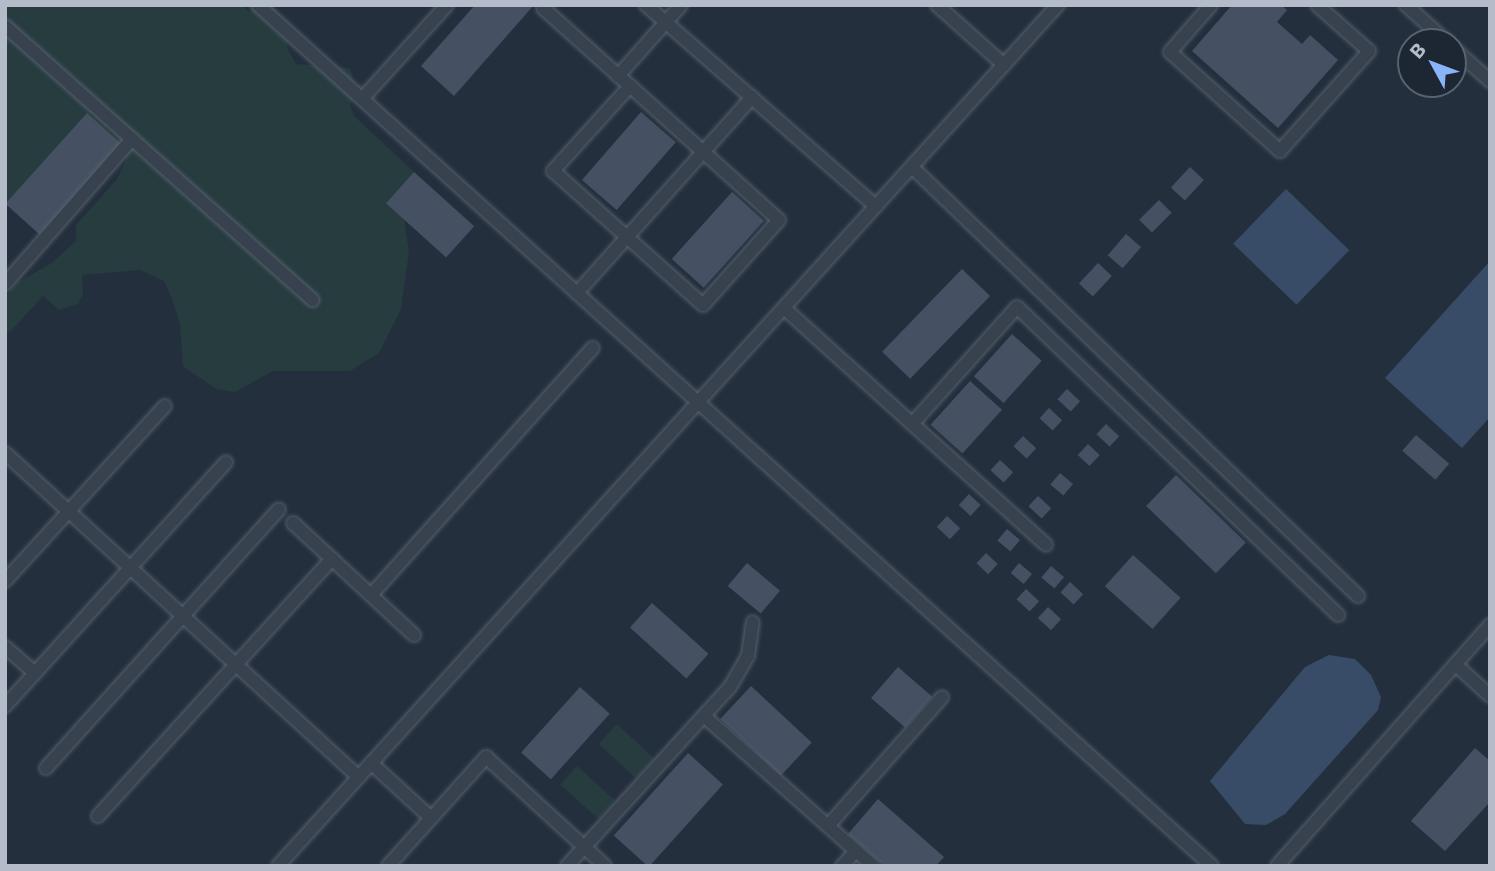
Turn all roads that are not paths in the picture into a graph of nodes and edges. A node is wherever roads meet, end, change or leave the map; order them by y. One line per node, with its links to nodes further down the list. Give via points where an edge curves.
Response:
1 (258, 5): 20 (lane)
2 (447, 5): 20 (lane)
3 (646, 5): 11 (lane)
4 (681, 5): 11 (lane)
5 (937, 5): 15 (lane)
6 (1058, 5): 15 (lane)
7 (1211, 5): 8 (lane, via 1170,52 1280,150 1369,51)
8 (1317, 5)
9 (1406, 5): 13 (lane)
10 (543, 8): 16 (lane)
11 (666, 23): 16 (lane); 19 (lane)
12 (5, 26): 21 (lane)
13 (1431, 28)
14 (1467, 60): 17 (lane)
15 (1003, 65): 23 (lane)
16 (618, 76): 18 (lane)
17 (1490, 81)
18 (629, 86): 22 (lane); 25 (lane, via 553,171)
19 (752, 97): 22 (lane); 24 (lane)
20 (362, 99): 27 (lane)
21 (132, 139): 26 (lane); 28 (lane)
22 (703, 152): 25 (lane); 25 (lane, via 779,220 703,305)
23 (912, 167): 24 (lane); 44 (lane)
24 (876, 205): 29 (lane)
25 (627, 237): 27 (lane)
26 (5, 284)
27 (577, 293): 31 (lane)
28 (313, 300)
29 (784, 308): 31 (lane); 33 (lane)
30 (593, 348): 43 (lane)
31 (698, 402): 58 (lane); 72 (lane)
32 (165, 406): 37 (lane)
33 (912, 424): 39 (lane); 46 (lane, via 1017,307)
34 (5, 453): 37 (lane)
35 (226, 462): 41 (lane)
36 (279, 509): 45 (lane)
37 (69, 512): 41 (lane); 42 (lane)
38 (293, 523): 40 (lane)
39 (1046, 545)
40 (332, 559): 43 (lane); 52 (lane)
41 (131, 568): 45 (lane); 53 (lane)
42 (5, 581)
43 (372, 595): 49 (lane)
44 (1358, 596)
45 (183, 615): 52 (lane); 59 (lane)
46 (1338, 615)
47 (752, 622): 57 (lane, via 750,648 741,672)
48 (1490, 625): 51 (lane)
49 (414, 635)
50 (5, 647): 53 (lane)
51 (1455, 664): 54 (lane); 73 (lane)
52 (236, 665): 60 (lane); 61 (lane)
53 (35, 673): 56 (lane)
54 (1490, 696)
55 (942, 698): 63 (lane)
56 (5, 706)
57 (704, 716): 63 (lane); 64 (lane)
58 (371, 763): 60 (lane); 62 (lane)
59 (46, 768)
60 (359, 777): 66 (lane)
61 (99, 816)
62 (431, 818): 64 (lane, via 486,757); 67 (lane)
63 (828, 827): 65 (lane)
64 (584, 847): 68 (lane); 69 (lane)
65 (856, 851): 70 (lane); 71 (lane)
66 (278, 866)
67 (388, 866)
68 (567, 866)
69 (605, 866)
70 (842, 866)
71 (873, 866)
72 (1212, 866)
73 (1277, 866)

